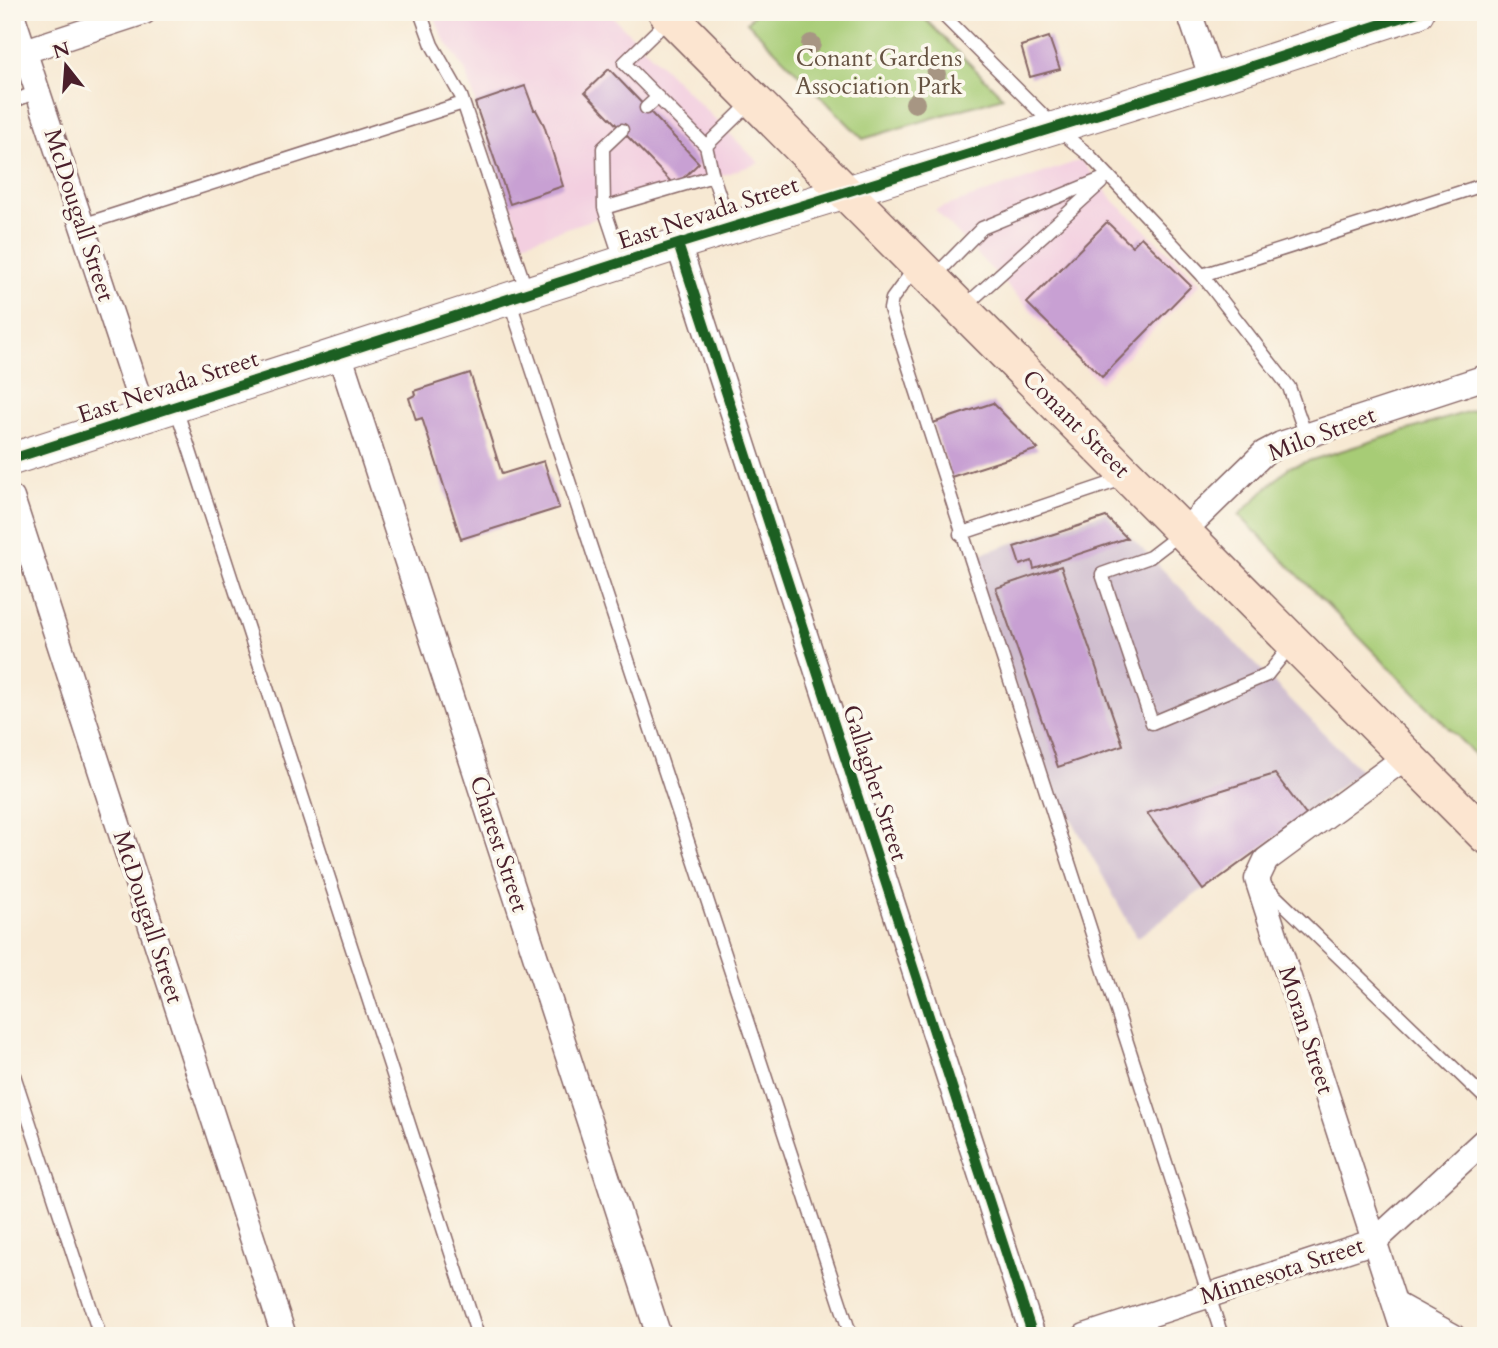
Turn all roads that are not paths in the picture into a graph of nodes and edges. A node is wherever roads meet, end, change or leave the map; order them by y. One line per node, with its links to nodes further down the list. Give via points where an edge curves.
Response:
1 (144, 12): 8 (street)
2 (420, 12): 14 (lane)
3 (940, 12): 16 (lane)
4 (1189, 12): 9 (street)
5 (1418, 12): 9 (street, East Nevada Street)
6 (12, 14): 8 (street, McDougall Street)
7 (671, 14): 11 (lane, via 624,63); 12 (main road, Conant Street)
8 (25, 51): 10 (street, McDougall Street)
9 (1212, 79): 16 (street, East Nevada Street)
10 (38, 91): 13 (lane); 24 (street, McDougall Street)
11 (658, 97): 15 (lane); 18 (lane)
12 (753, 100): 18 (lane); 22 (main road, Conant Street)
13 (12, 102)
14 (463, 103): 24 (lane); 30 (lane)
15 (646, 108)
16 (1055, 127): 20 (lane); 22 (street, East Nevada Street)
17 (622, 130): 23 (lane, via 603,148)
18 (706, 146): 19 (lane)
19 (713, 176): 23 (lane); 25 (lane)
20 (1109, 176): 28 (lane, via 982,228); 29 (lane); 31 (lane)
21 (1486, 184): 29 (lane)
22 (844, 192): 25 (street, East Nevada Street); 28 (main road, Conant Street)
23 (604, 208): 27 (lane)
24 (82, 226): 35 (street, McDougall Street)
25 (730, 227): 26 (street, East Nevada Street)
26 (678, 244): 27 (street, East Nevada Street); 57 (street, Gallagher Street)
27 (622, 262): 30 (street, East Nevada Street)
28 (924, 272): 31 (main road, Conant Street); 41 (lane, via 892,299 890,309)
29 (1202, 275): 36 (lane, via 1289,387)
30 (518, 295): 32 (street, East Nevada Street); 56 (lane)
31 (962, 309): 38 (main road, Conant Street)
32 (339, 353): 34 (street, East Nevada Street); 55 (street, Charest Street)
33 (1486, 376): 36 (street, Milo Street)
34 (175, 407): 35 (street, East Nevada Street); 54 (lane)
35 (145, 416): 37 (street, East Nevada Street)
36 (1306, 436): 40 (street, Milo Street, via 1264,453)
37 (12, 460)
38 (1129, 477): 40 (main road, Conant Street); 41 (lane)
39 (12, 498): 53 (street, McDougall Street)
40 (1183, 532): 42 (main road, Conant Street); 42 (lane, via 1150,557 1102,574 1152,723 1266,674)
41 (960, 534): 50 (lane)
42 (1293, 642): 43 (main road, Conant Street)
43 (1407, 756): 44 (main road, Conant Street); 45 (street, via 1266,860)
44 (1486, 835)
45 (1257, 879): 47 (lane); 49 (street, Moran Street)
46 (12, 1069): 52 (lane)
47 (1486, 1099)
48 (1486, 1139): 49 (street, Minnesota Street)
49 (1374, 1241): 50 (street, Minnesota Street); 51 (street, Moran Street)
50 (1208, 1295): 58 (street, Minnesota Street); 59 (lane)
51 (1395, 1304): 60 (street, Moran Street); 61 (street)
52 (100, 1336)
53 (284, 1336)
54 (478, 1336)
55 (659, 1336)
56 (850, 1336)
57 (1032, 1336)
58 (1085, 1336)
59 (1222, 1336)
60 (1405, 1336)
61 (1453, 1336)

